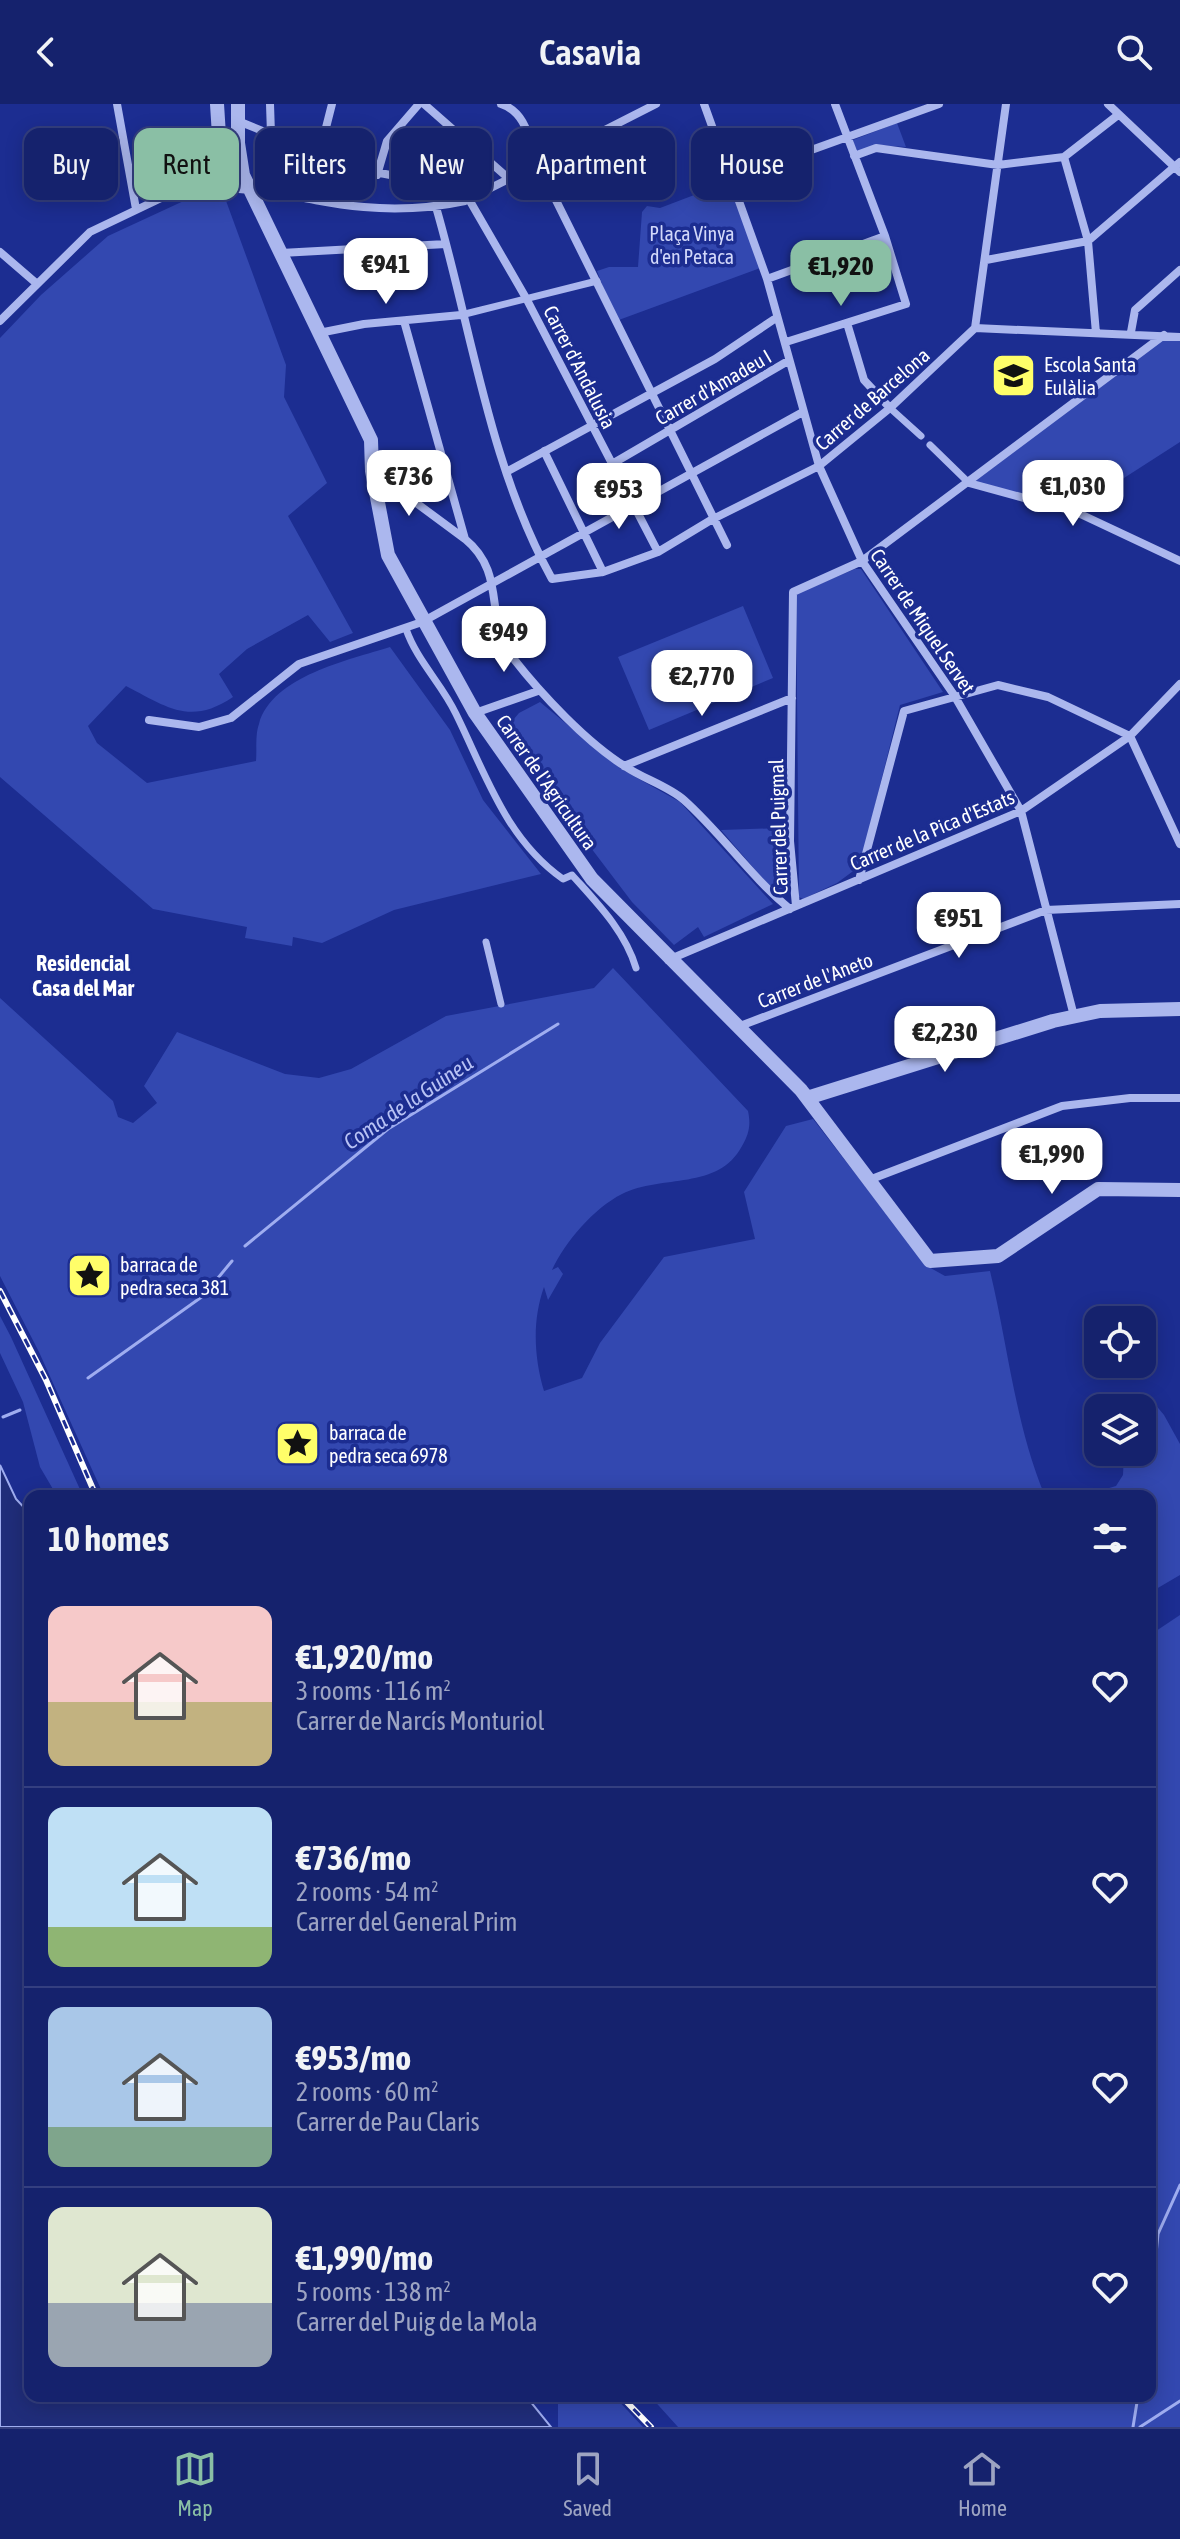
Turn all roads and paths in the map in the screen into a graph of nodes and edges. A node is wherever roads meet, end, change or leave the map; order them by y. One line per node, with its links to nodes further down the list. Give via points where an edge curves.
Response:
1 (117, 104): 42 (street)
2 (217, 104): 17 (street)
3 (238, 104): 16 (street, Carrer de l'Agricultura)
4 (270, 104): 19 (street)
5 (332, 104): 20 (street)
6 (422, 104): 30 (street, via 387,141); 32 (street)
7 (501, 104): 21 (street, via 513,108)
8 (656, 104): 22 (street)
9 (704, 104): 23 (street, Carrer de Miquel Servet)
10 (835, 104): 24 (street)
11 (939, 104): 14 (street)
12 (1006, 104): 28 (street)
13 (1108, 104): 15 (street)
14 (912, 109): 24 (street)
15 (1118, 115): 27 (street); 29 (street)
16 (238, 121): 18 (street); 35 (street, Carrer de l'Agricultura, via 240,160)
17 (219, 128)
18 (256, 128)
19 (271, 128)
20 (326, 128)
21 (526, 128)
22 (607, 128)
23 (713, 128)
24 (847, 139): 25 (street); 26 (street)
25 (812, 151)
26 (854, 156): 28 (street, via 876,148); 43 (street)
27 (1064, 157): 28 (street); 44 (street)
28 (998, 165): 48 (street)
29 (1178, 167): 44 (street)
30 (377, 175): 31 (street)
31 (391, 177)
32 (507, 177): 33 (street)
33 (492, 185)
34 (239, 186): 35 (street)
35 (251, 187): 41 (street, via 362,210); 47 (street, Carrer de l'Agricultura)
36 (156, 200): 42 (street)
37 (460, 200): 41 (street)
38 (473, 200): 53 (street, Carrer d'Andalusia)
39 (556, 200): 51 (street)
40 (739, 200): 50 (street, Carrer de Miquel Servet)
41 (436, 207): 45 (street)
42 (136, 209): 52 (street, via 90,232)
43 (885, 236): 50 (street); 58 (street, via 906,304)
44 (1088, 241): 48 (street); 62 (street)
45 (446, 244): 47 (street); 54 (street)
46 (0, 252): 52 (street)
47 (281, 253): 61 (street, Carrer de l'Agricultura)
48 (986, 260): 59 (street)
49 (1180, 270): 60 (street, via 1135,310)
50 (767, 279): 55 (street, Carrer de Miquel Servet)
51 (597, 281): 53 (street); 67 (street)
52 (36, 283): 56 (street)
53 (526, 298): 54 (street); 70 (street, Carrer d'Andalusia)
54 (461, 315): 57 (street); 78 (street)
55 (776, 318): 65 (street, Carrer de Miquel Servet); 67 (street)
56 (0, 321)
57 (404, 321): 61 (street); 84 (street)
58 (847, 323): 65 (street); 68 (street, via 864,380)
59 (975, 328): 62 (street); 68 (street, Carrer de Barcelona)
60 (1131, 332): 62 (street); 63 (street)
61 (317, 333): 77 (street, Carrer de l'Agricultura, via 371,440)
62 (1096, 333)
63 (1165, 335): 64 (street); 80 (street, Carrer del Puigmal)
64 (1180, 337)
65 (786, 342): 66 (street, Carrer de Miquel Servet)
66 (788, 361): 69 (street, Carrer de Miquel Servet); 71 (street, Carrer d'Amadeu I)
67 (651, 393): 70 (street); 71 (street)
68 (890, 408): 72 (street); 76 (street, Carrer de Barcelona)
69 (801, 413): 76 (street, Carrer de Miquel Servet); 79 (street)
70 (593, 427): 74 (street); 75 (street, Carrer d'Andalusia)
71 (671, 430): 75 (street, Carrer d'Amadeu I); 79 (street)
72 (921, 436)
73 (930, 445): 80 (street)
74 (544, 451): 78 (street); 83 (street)
75 (612, 464): 81 (street, Carrer d'Andalusia)
76 (819, 466): 82 (street, Carrer de Barcelona); 88 (street, Carrer de Miquel Servet)
77 (372, 471): 84 (street); 92 (street, Carrer de l'Agricultura, via 388,555)
78 (508, 471): 87 (street)
79 (693, 472): 81 (street); 82 (street)
80 (969, 483): 88 (street, Carrer del Puigmal); 89 (street, via 1076,512)
81 (633, 504): 83 (street); 86 (street, Carrer d'Andalusia)
82 (714, 518): 85 (street); 86 (street, Carrer de Barcelona)
83 (584, 534): 87 (street); 90 (street)
84 (465, 539): 91 (street, via 484,558)
85 (727, 545)
86 (658, 552): 90 (street, Carrer de Barcelona)
87 (540, 557): 90 (street, Carrer de Barcelona, via 552,579); 91 (street)
88 (862, 561): 96 (street, Carrer de Miquel Servet); 97 (street, Carrer del Puigmal, via 793,592)
89 (1180, 561)
90 (603, 572)
91 (493, 582): 92 (street); 95 (street, via 501,644)
92 (422, 622): 93 (street); 98 (street, Carrer de l'Agricultura)
93 (406, 629): 99 (street, via 299,664 231,718 199,727); 110 (street, via 456,713 508,823 541,864 563,879 572,875 610,919)
94 (1180, 684): 100 (street, Carrer de la Pica d'Estats)
95 (538, 691): 98 (street); 101 (street)
96 (954, 695): 100 (street, via 998,685 1048,697); 102 (street, Carrer de Miquel Servet); 104 (street, via 904,711)
97 (792, 698): 101 (street); 106 (street, Carrer del Puigmal)
98 (475, 713): 109 (street, Carrer de l'Agricultura, via 592,879)
99 (149, 720)
100 (1130, 736): 102 (street, Carrer de la Pica d'Estats); 103 (street)
101 (624, 766): 106 (street, via 682,798 749,873)
102 (1021, 811): 104 (street, Carrer de la Pica d'Estats); 107 (street, Carrer de Miquel Servet)
103 (1180, 844)
104 (859, 880): 106 (street, Carrer de la Pica d'Estats)
105 (1180, 904): 107 (street, Carrer de l'Aneto)
106 (793, 908): 109 (street, Carrer de la Pica d'Estats)
107 (1046, 910): 113 (street, Carrer de Miquel Servet); 114 (street, Carrer de l'Aneto)
108 (486, 942): 111 (street)
109 (668, 960): 114 (street, Carrer de l'Agricultura)
110 (636, 968)
111 (501, 1004)
112 (1180, 1009): 113 (street)
113 (1074, 1016): 115 (street)
114 (740, 1026): 115 (street, Carrer de l'Agricultura)
115 (807, 1098): 117 (street, Carrer de l'Agricultura)
116 (1180, 1098): 117 (street, via 1062,1106)
117 (869, 1180): 118 (street, Carrer de l'Agricultura, via 930,1261 998,1256 1098,1189)
118 (1180, 1190)

